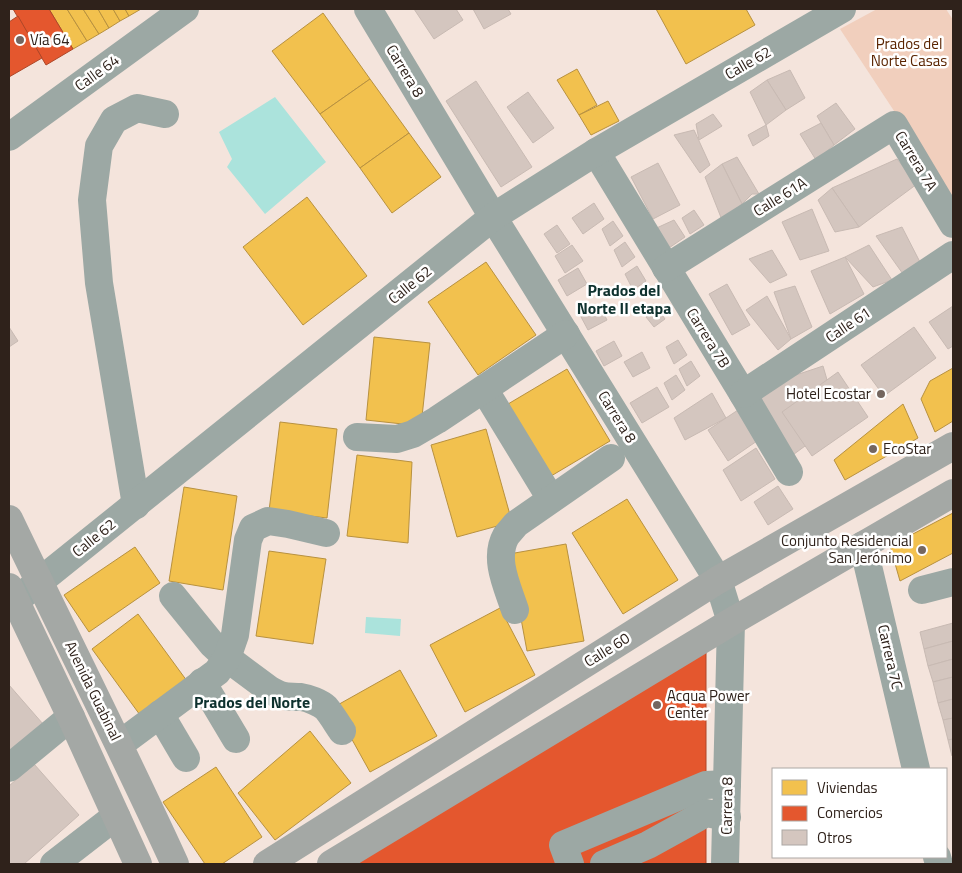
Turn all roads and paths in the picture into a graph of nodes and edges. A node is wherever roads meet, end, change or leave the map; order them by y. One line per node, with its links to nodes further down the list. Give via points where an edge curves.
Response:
1 (185, 9): 6 (street, Calle 64)
2 (368, 9): 8 (street, Carrera 8)
3 (842, 9): 7 (street, Calle 62)
4 (165, 114): 21 (street, via 137,108 114,120 99,146 92,200 99,283)
5 (894, 125): 9 (street, Carrera 7A); 11 (street, Calle 61A)
6 (9, 137)
7 (596, 152): 8 (street, Calle 62); 11 (street, Carrera 7B)
8 (493, 217): 12 (street, Carrera 8); 21 (street, Calle 62)
9 (953, 224)
10 (953, 255): 14 (street, Calle 61)
11 (666, 268): 14 (street, Carrera 7B)
12 (566, 334): 13 (street); 25 (street, Carrera 8)
13 (484, 389): 15 (street, via 413,434 397,439); 20 (street)
14 (743, 394): 18 (street, Carrera 7B)
15 (357, 437)
16 (953, 446): 25 (main road, Calle 60)
17 (611, 458): 20 (street)
18 (788, 472)
19 (953, 493): 24 (main road)
20 (551, 498): 31 (street, via 516,524 506,537 501,554 503,573)
21 (136, 505): 26 (street, Calle 62)
22 (9, 519): 26 (main road, Avenida Guabinal)
23 (326, 533): 33 (street, via 268,521 253,528 248,540 235,634)
24 (863, 545): 32 (main road); 42 (street, Carrera 7C)
25 (718, 580): 32 (street, Carrera 8); 49 (main road, Calle 60)
26 (39, 582): 30 (street, Calle 62); 39 (main road, Avenida Guabinal)
27 (953, 582): 28 (street)
28 (922, 590)
29 (173, 596): 33 (street)
30 (11, 598): 36 (main road, Avenida Guabinal)
31 (516, 610)
32 (731, 622): 43 (street, Carrera 8); 50 (main road)
33 (227, 658): 34 (street, via 217,672); 37 (street, via 277,694 302,697 326,707)
34 (202, 682): 35 (street); 38 (street)
35 (160, 714): 39 (street); 40 (street)
36 (71, 717): 41 (street); 44 (main road, Avenida Guabinal)
37 (342, 731)
38 (236, 739)
39 (120, 744): 48 (main road, Avenida Guabinal)
40 (186, 758)
41 (9, 768)
42 (916, 768)
43 (727, 784): 45 (street, Carrera 8); 51 (street, via 706,785 563,846)
44 (116, 816): 46 (street); 47 (main road, Avenida Guabinal)
45 (726, 817): 52 (street, via 706,812 648,845); 53 (street, Carrera 8)
46 (54, 864)
47 (138, 864)
48 (175, 864)
49 (267, 864)
50 (331, 864)
51 (570, 864)
52 (604, 864)
53 (726, 864)

